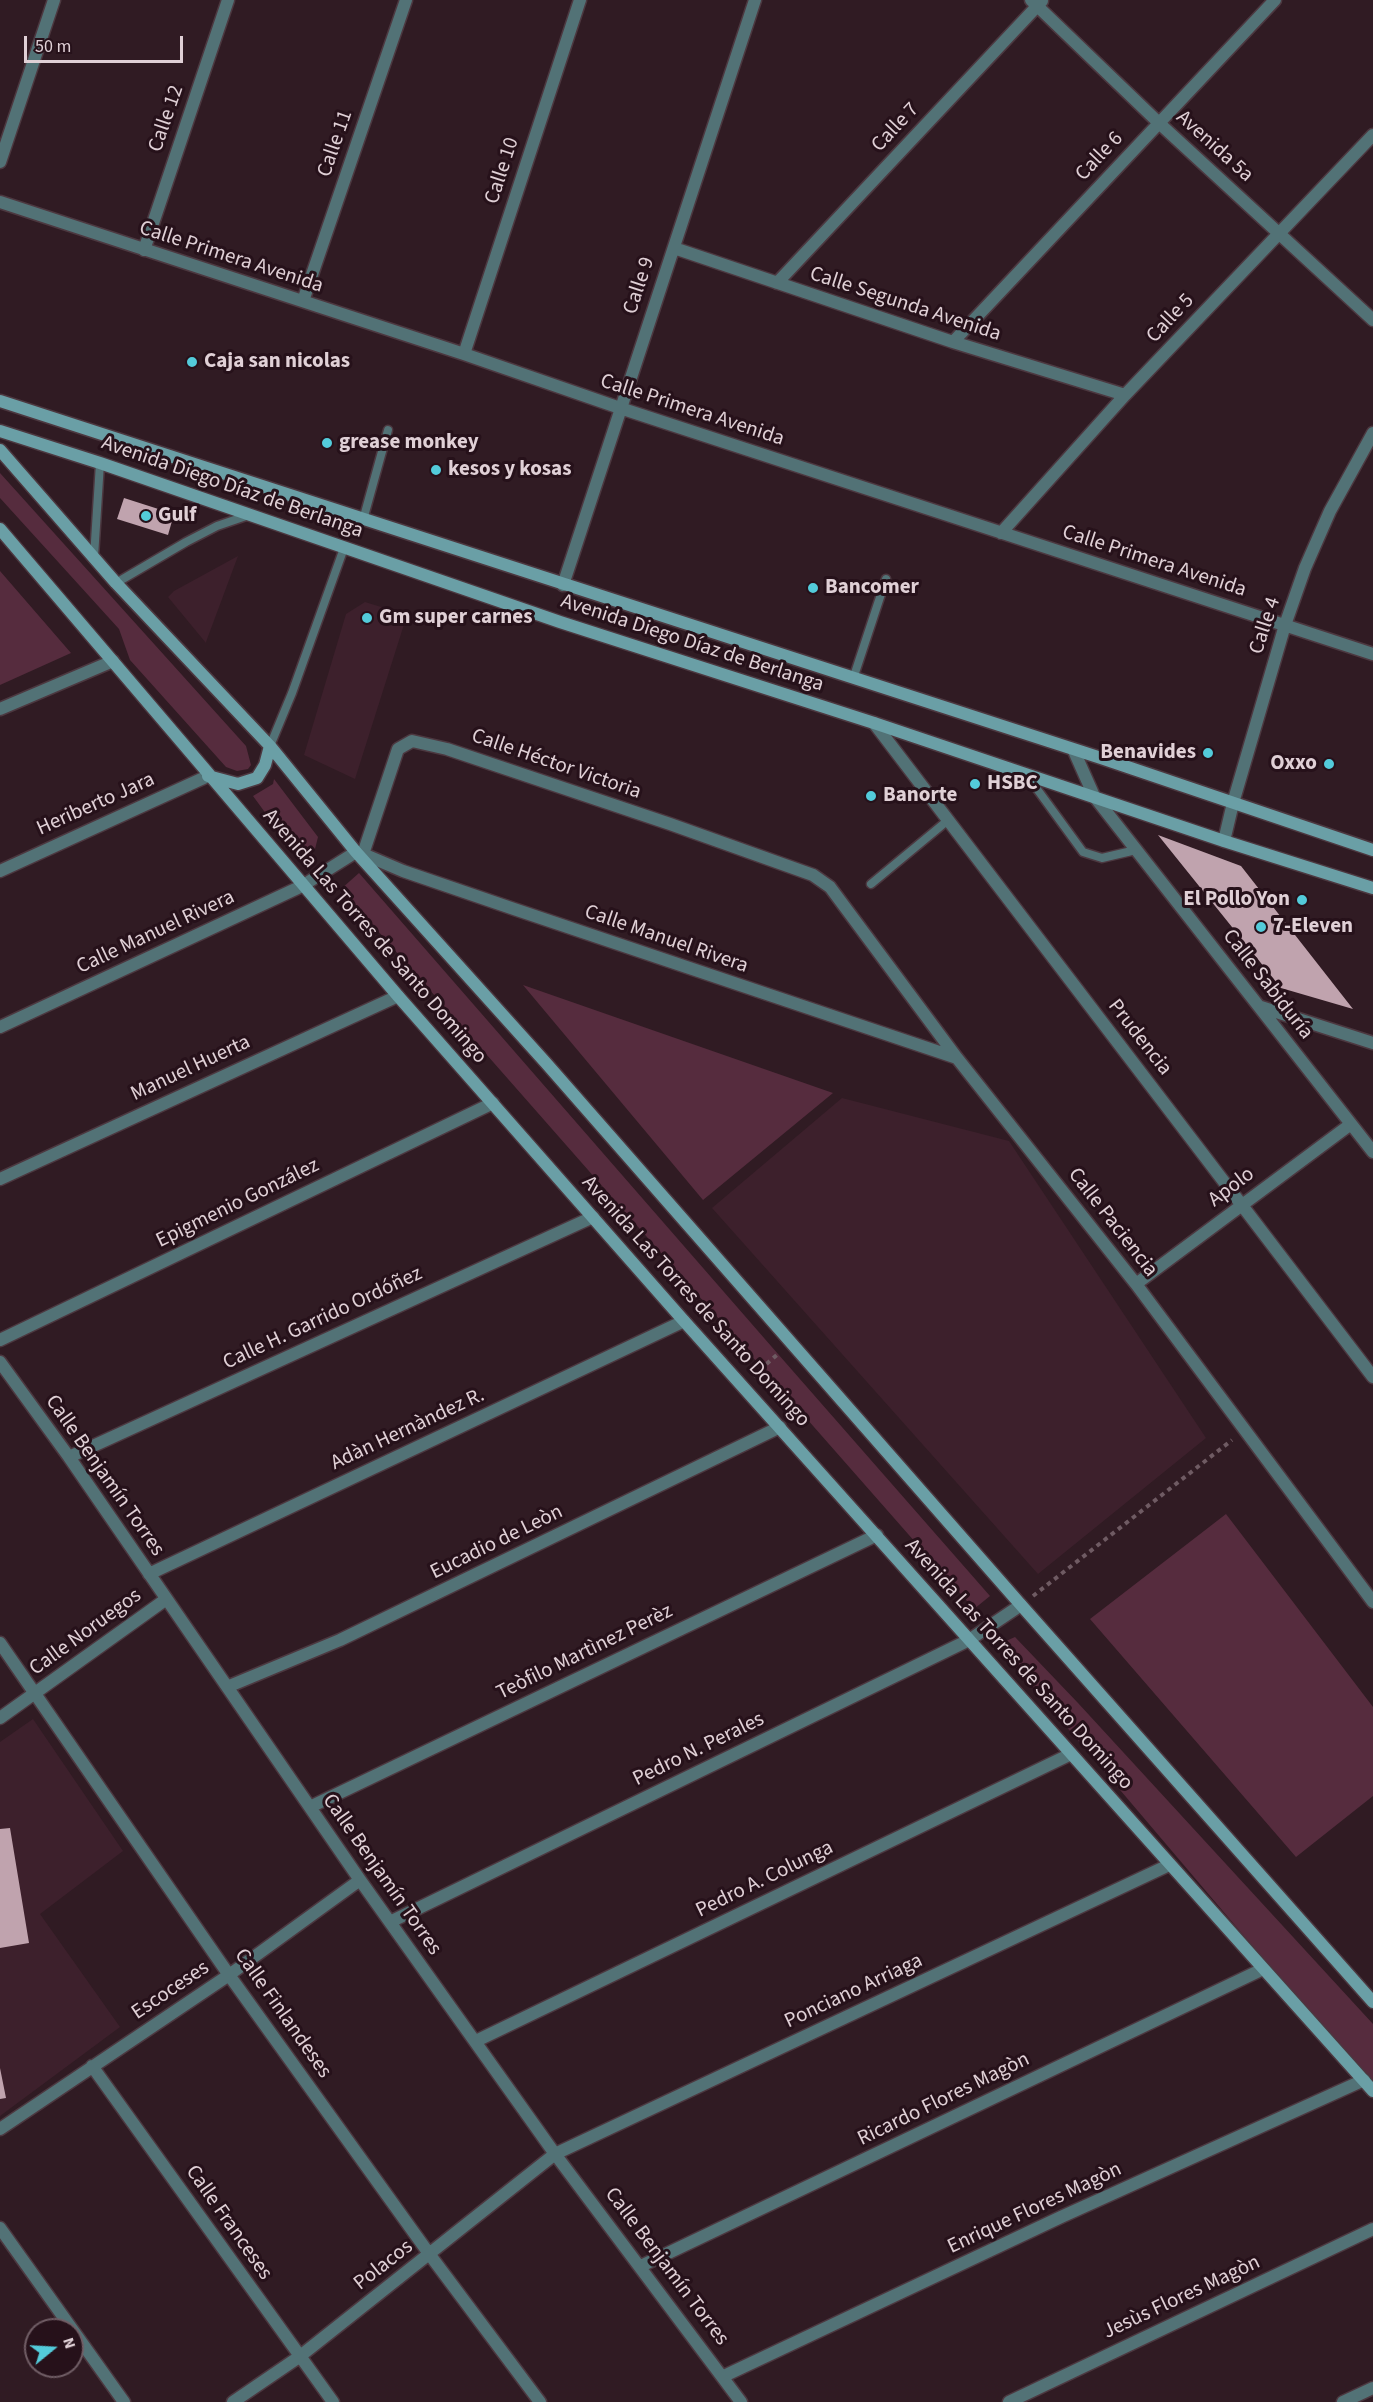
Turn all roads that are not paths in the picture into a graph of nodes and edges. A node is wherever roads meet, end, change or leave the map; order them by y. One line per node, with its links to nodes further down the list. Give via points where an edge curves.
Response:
1 (54, 0): 10 (street)
2 (228, 0): 14 (street, Calle 12)
3 (406, 0): 16 (street, Calle 11)
4 (580, 0): 19 (street, Calle 10)
5 (755, 0): 13 (street, Calle 9)
6 (1275, 0): 8 (street, Calle 6)
7 (1037, 2): 8 (street, Avenida 5a); 15 (street, Calle 7)
8 (1159, 123): 12 (street, Avenida 5a); 18 (street, Calle 6)
9 (1373, 135): 12 (street, Calle 5)
10 (0, 162)
11 (0, 202): 14 (street, Calle Primera Avenida)
12 (1280, 232): 17 (street, Avenida 5a); 20 (street, Calle 5)
13 (674, 248): 15 (street, Calle Segunda Avenida); 22 (street, Calle 9)
14 (144, 250): 16 (street, Calle Primera Avenida)
15 (777, 283): 18 (street, Calle Segunda Avenida)
16 (303, 301): 19 (street, Calle Primera Avenida)
17 (1373, 320)
18 (953, 342): 20 (street, Calle Segunda Avenida)
19 (464, 354): 22 (street, Calle Primera Avenida)
20 (1125, 395): 31 (street, Calle 5)
21 (0, 401): 29 (street, Avenida Diego Díaz de Berlanga)
22 (620, 408): 31 (street, Calle Primera Avenida); 36 (street, Calle 9)
23 (388, 430): 29 (lane)
24 (0, 431): 27 (street, Avenida Diego Díaz de Berlanga)
25 (1373, 433): 37 (street, Calle 4, via 1330,511)
26 (0, 450): 33 (street, Avenida Las Torres de Santo Domingo)
27 (100, 463): 28 (street, Avenida Diego Díaz de Berlanga); 33 (lane)
28 (249, 515): 32 (street, Avenida Diego Díaz de Berlanga); 35 (lane, via 217,526)
29 (363, 520): 36 (street, Avenida Diego Díaz de Berlanga)
30 (0, 529): 39 (street, Avenida Las Torres de Santo Domingo)
31 (1001, 533): 37 (street, Calle Primera Avenida)
32 (344, 548): 42 (street, Avenida Diego Díaz de Berlanga); 43 (lane)
33 (94, 558): 35 (street, Avenida Las Torres de Santo Domingo)
34 (886, 579): 40 (lane)
35 (116, 583): 43 (street, Avenida Las Torres de Santo Domingo)
36 (562, 585): 40 (street, Avenida Diego Díaz de Berlanga)
37 (1285, 625): 38 (street, Calle Primera Avenida); 48 (street, Calle 4)
38 (1373, 654)
39 (113, 661): 41 (street); 46 (street, Avenida Las Torres de Santo Domingo)
40 (853, 679): 44 (street, Avenida Diego Díaz de Berlanga)
41 (0, 709)
42 (874, 723): 45 (street, Avenida Diego Díaz de Berlanga); 49 (street, Prudencia)
43 (270, 746): 46 (street, via 257,778 238,784); 53 (street, Avenida Las Torres de Santo Domingo)
44 (1074, 751): 47 (street, Calle Sabiduría); 48 (street, Avenida Diego Díaz de Berlanga)
45 (1026, 774): 47 (street, Avenida Diego Díaz de Berlanga); 52 (lane, via 1083,852 1102,858)
46 (208, 776): 54 (street, Heriberto Jara); 57 (street, Avenida Las Torres de Santo Domingo)
47 (1094, 796): 50 (street, Avenida Diego Díaz de Berlanga); 52 (street, Calle Sabiduría)
48 (1233, 803): 50 (street, Calle 4); 51 (street, Avenida Diego Díaz de Berlanga)
49 (947, 821): 56 (lane); 68 (street, Prudencia)
50 (1224, 841): 58 (street, Avenida Diego Díaz de Berlanga)
51 (1373, 849)
52 (1136, 850): 60 (street, Calle Sabiduría)
53 (360, 853): 55 (street, Calle Héctor Victoria, via 398,749 412,741 431,744); 57 (street, Calle Manuel Rivera); 63 (street, Calle Manuel Rivera); 81 (street, Avenida Las Torres de Santo Domingo)
54 (0, 870)
55 (813, 875): 63 (street, Calle Paciencia, via 830,887)
56 (872, 884)
57 (302, 886): 59 (street, Avenida Las Torres de Santo Domingo); 61 (street, Calle Manuel Rivera)
58 (1373, 888)
59 (398, 996): 64 (street, Avenida Las Torres de Santo Domingo); 67 (street, Manuel Huerta)
60 (1259, 1006): 62 (street); 65 (street, Calle Sabiduría)
61 (0, 1027)
62 (1373, 1043)
63 (957, 1059): 70 (street, Calle Paciencia)
64 (494, 1103): 69 (street, Avenida Las Torres de Santo Domingo); 72 (street, Epigmenio González)
65 (1352, 1124): 66 (street, Calle Sabiduría); 68 (street, Apolo)
66 (1373, 1152)
67 (0, 1179)
68 (1242, 1204): 70 (street, Apolo); 74 (street, Prudencia)
69 (593, 1217): 71 (street, Avenida Las Torres de Santo Domingo); 76 (street, Calle H. Garrido Ordóñez)
70 (1136, 1284): 80 (street, Calle Paciencia)
71 (684, 1321): 75 (street, Avenida Las Torres de Santo Domingo); 78 (street, Adàn Hernàndez R.)
72 (0, 1340)
73 (0, 1362): 76 (street, Calle Benjamín Torres)
74 (1373, 1377)
75 (780, 1427): 77 (street, Avenida Las Torres de Santo Domingo); 84 (street, Eucadio de Leòn, via 340,1640)
76 (69, 1458): 78 (street, Calle Benjamín Torres)
77 (877, 1534): 82 (street, Avenida Las Torres de Santo Domingo); 88 (street, Teòfilo Martìnez Perèz)
78 (149, 1574): 79 (street, Calle Benjamín Torres)
79 (165, 1600): 84 (street, Calle Benjamín Torres); 85 (street, Calle Noruegos)
80 (1373, 1602)
81 (1021, 1605): 82 (street, Pedro N. Perales); 94 (street, Avenida Las Torres de Santo Domingo)
82 (969, 1640): 87 (street, Avenida Las Torres de Santo Domingo); 91 (street, Pedro N. Perales)
83 (0, 1643): 85 (street, Calle Finlandeses)
84 (228, 1687): 88 (street, Calle Benjamín Torres)
85 (36, 1693): 86 (street, Calle Noruegos); 93 (street, Calle Finlandeses)
86 (0, 1718)
87 (1071, 1754): 89 (street, Avenida Las Torres de Santo Domingo); 95 (street, Pedro A. Colunga)
88 (310, 1807): 90 (street, Calle Benjamín Torres)
89 (1169, 1865): 92 (street, Avenida Las Torres de Santo Domingo); 100 (street, Ponciano Arriaga)
90 (360, 1880): 91 (street, Calle Benjamín Torres); 93 (street, Escoceses)
91 (390, 1922): 95 (street, Calle Benjamín Torres)
92 (1263, 1969): 97 (street, Avenida Las Torres de Santo Domingo); 104 (street, Ricardo Flores Magòn)
93 (230, 1975): 96 (street, Escoceses); 103 (street, Calle Finlandeses)
94 (1373, 2002)
95 (476, 2041): 100 (street, Calle Benjamín Torres)
96 (92, 2066): 99 (street, Escoceses); 105 (street, Calle Franceses)
97 (1364, 2080): 98 (street, Avenida Las Torres de Santo Domingo); 106 (street, Enrique Flores Magòn)
98 (1373, 2091)
99 (0, 2129)
100 (555, 2154): 103 (street, Polacos); 104 (street, Calle Benjamín Torres)
101 (0, 2228): 108 (street)
102 (1373, 2229): 113 (street, Jesùs Flores Magòn)
103 (430, 2255): 105 (street, Polacos); 111 (street, Calle Finlandeses)
104 (641, 2266): 106 (street, Calle Benjamín Torres)
105 (299, 2357): 109 (street, Polacos); 110 (street, Calle Franceses)
106 (724, 2376): 112 (street, Calle Benjamín Torres)
107 (1373, 2388): 114 (street)
108 (124, 2402)
109 (233, 2402)
110 (333, 2402)
111 (540, 2402)
112 (741, 2402)
113 (1009, 2402)
114 (1344, 2402)

